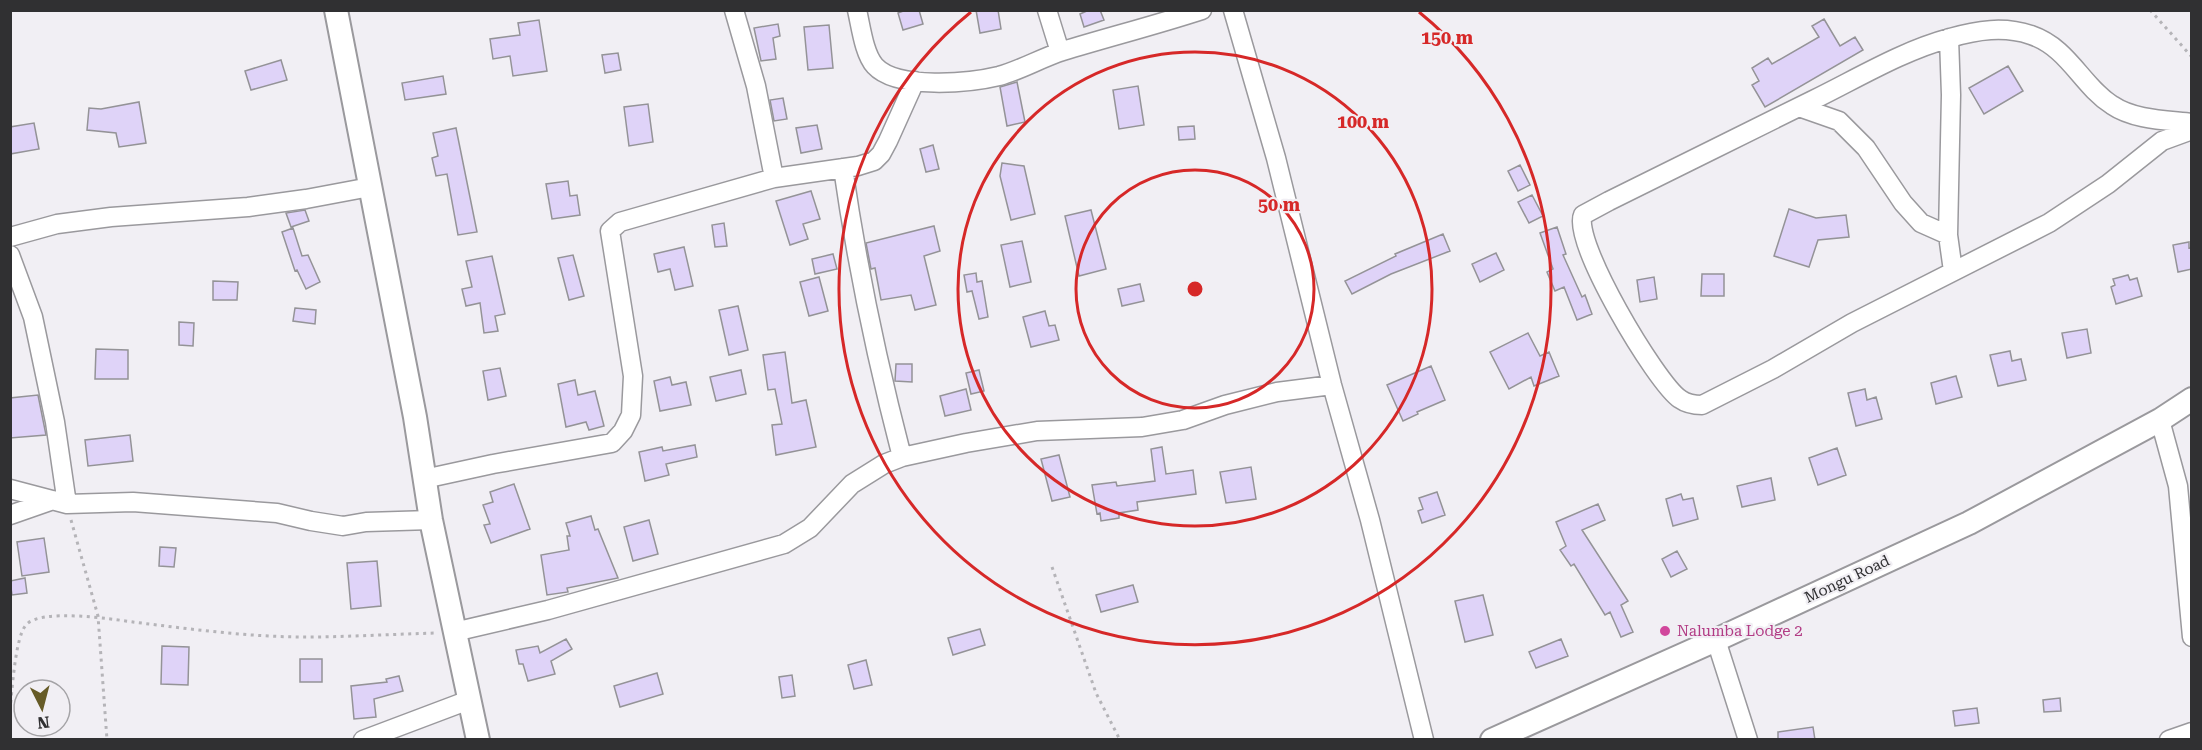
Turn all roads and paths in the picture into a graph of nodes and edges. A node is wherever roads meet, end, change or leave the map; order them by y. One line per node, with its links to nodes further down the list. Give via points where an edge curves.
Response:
1 (336, 10): 17 (main road)
2 (734, 10): 16 (street, via 756,86)
3 (857, 10): 11 (street, via 864,43 875,66 892,78)
4 (1047, 10): 9 (street)
5 (1203, 10): 9 (street)
6 (1233, 10): 22 (street, via 1276,158)
7 (2150, 10): 10 (path)
8 (1949, 38): 12 (street, via 1894,59); 13 (street, via 2005,29 2032,35 2056,48 2113,106 2133,115); 18 (street)
9 (1060, 52): 11 (street, via 998,76 960,82)
10 (2192, 57)
11 (915, 81): 15 (street, via 881,154 874,161)
12 (1800, 107): 18 (street, via 1844,125 1866,148 1921,223); 21 (street, via 1583,215 1583,234 1602,280 1656,374 1680,399 1702,405)
13 (2192, 123)
14 (2192, 130): 21 (street, via 2162,141 2108,184 2049,223)
15 (843, 168): 16 (street); 25 (street, via 868,319)
16 (774, 178): 26 (street, via 620,222 610,231 633,385 631,415 612,443)
17 (370, 187): 19 (street, via 248,207 57,224); 26 (main road)
18 (1948, 235): 21 (street)
19 (10, 237)
20 (10, 255): 28 (street, via 33,317 55,422)
21 (1953, 271)
22 (1332, 385): 25 (street, via 1277,392 1183,420 1142,427 1037,431); 43 (street)
23 (2192, 399): 24 (main road, Mongu Road)
24 (2160, 420): 34 (street, via 2178,486); 35 (main road, Mongu Road, via 1969,523)
25 (902, 457): 33 (street, via 852,484 810,528 784,544)
26 (424, 479): 30 (main road)
27 (10, 489): 28 (street)
28 (60, 502): 29 (street); 30 (street, via 133,502 277,513 343,526); 32 (path)
29 (10, 515)
30 (431, 519): 33 (main road)
31 (1052, 567): 42 (path, via 1096,693)
32 (98, 616): 33 (path, via 233,633 304,637); 37 (path, via 44,617 25,626 18,648); 39 (path)
33 (454, 632): 36 (main road)
34 (2192, 637)
35 (1716, 640): 44 (main road, Mongu Road); 45 (street)
36 (469, 700): 40 (street); 41 (main road)
37 (10, 710)
38 (2192, 732): 46 (street)
39 (107, 740)
40 (363, 740)
41 (478, 740)
42 (1120, 740)
43 (1424, 740)
44 (1492, 740)
45 (1748, 740)
46 (2169, 740)

